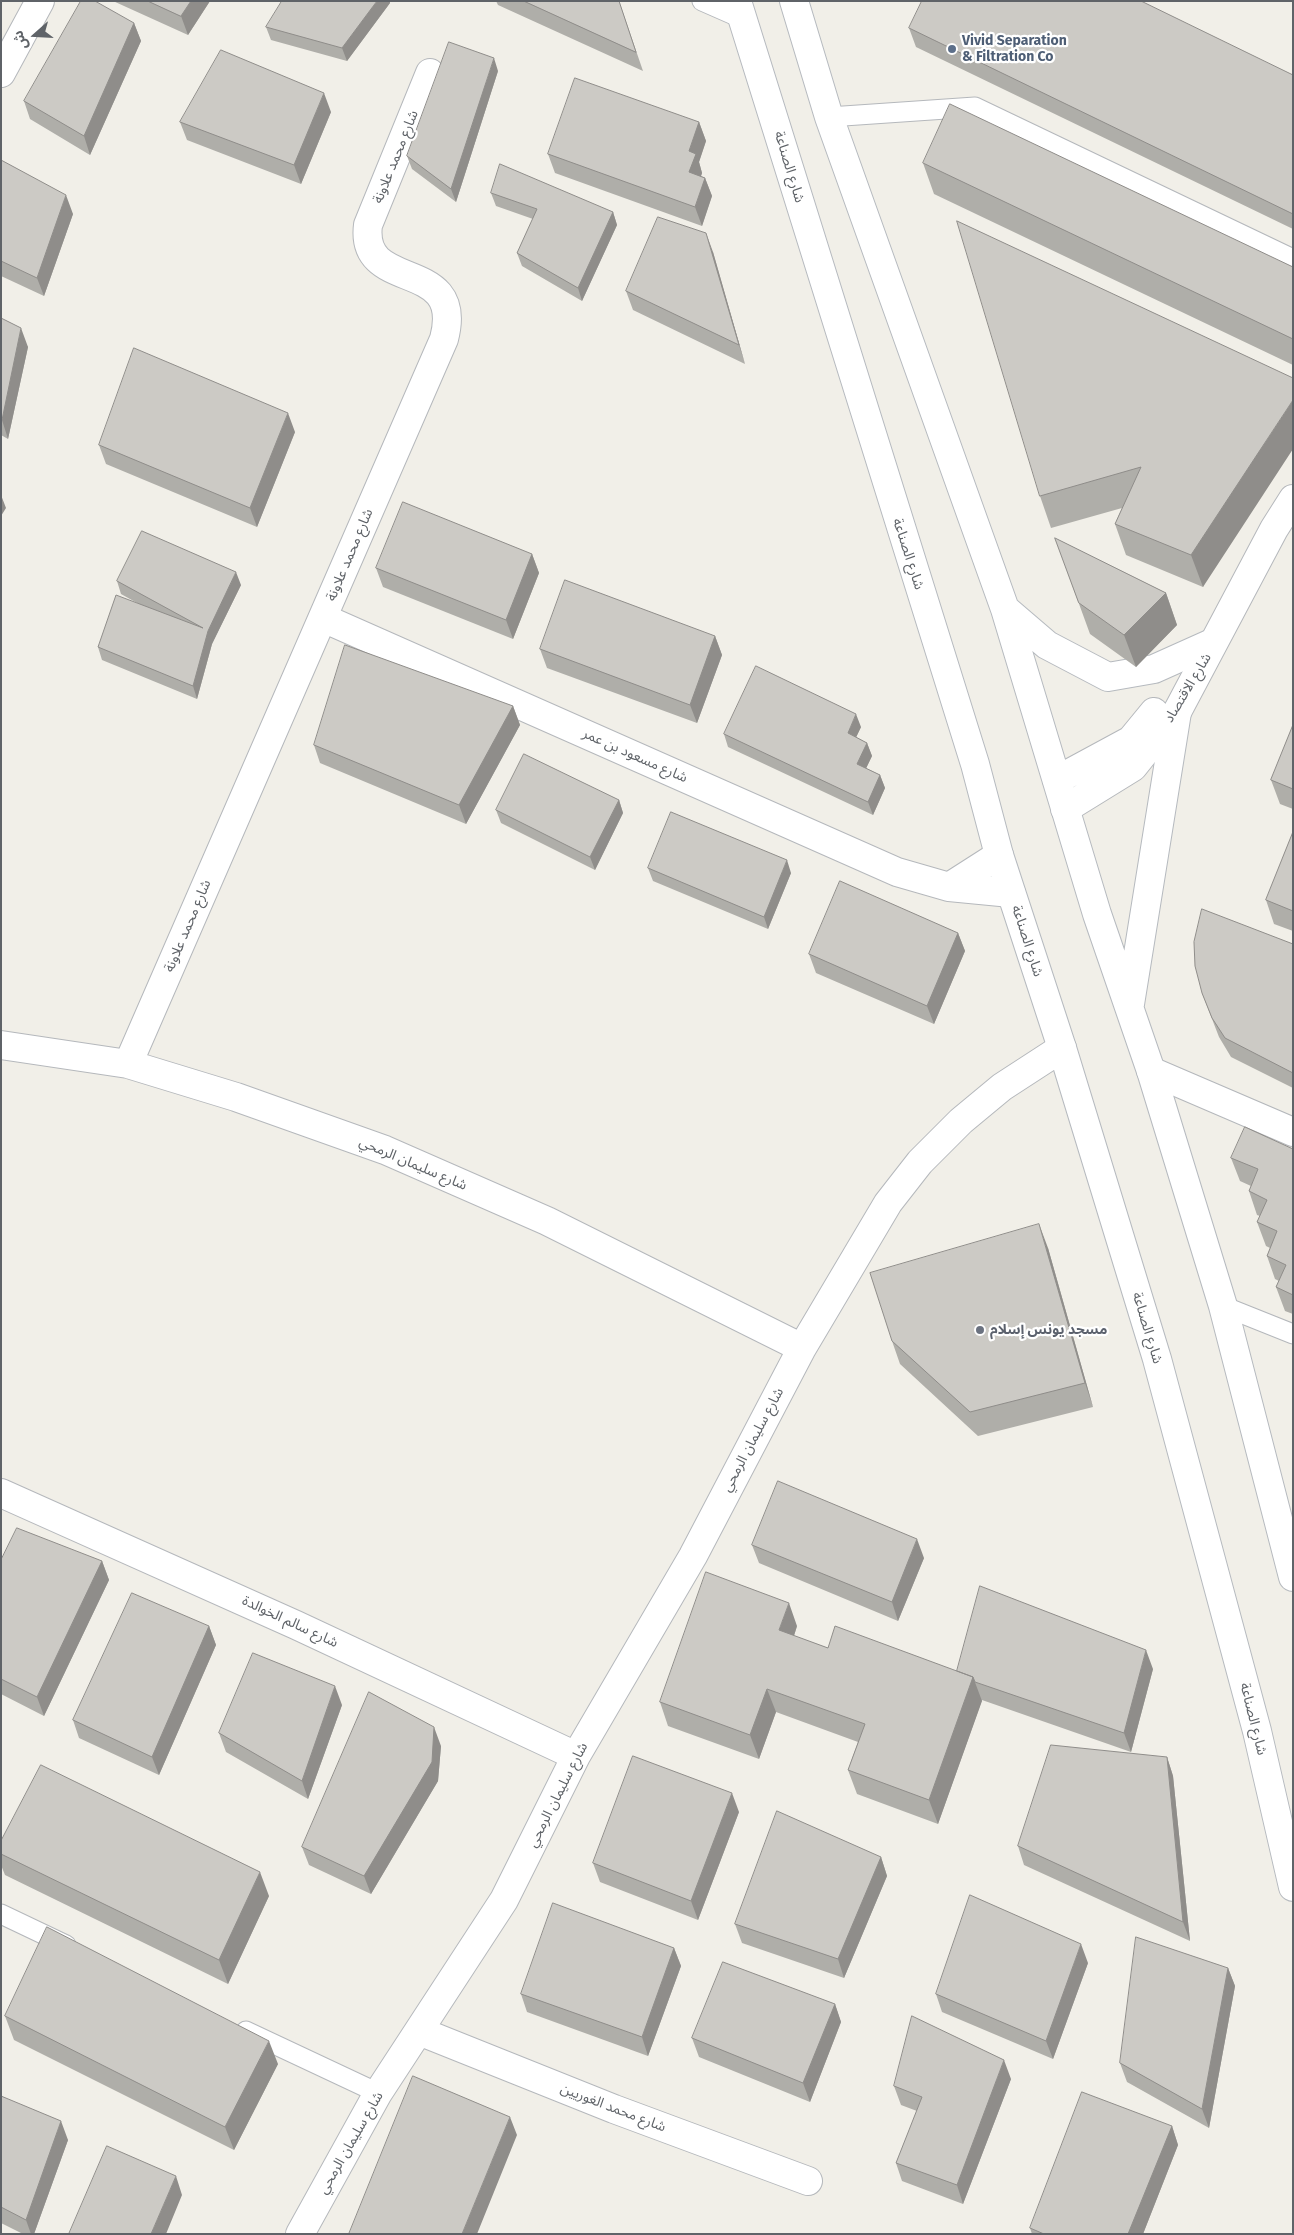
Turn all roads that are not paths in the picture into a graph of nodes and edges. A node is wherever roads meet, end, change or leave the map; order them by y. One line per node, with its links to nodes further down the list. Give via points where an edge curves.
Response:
1 (40, 1): 5 (street)
2 (702, 1): 4 (lane)
3 (794, 1): 7 (street)
4 (740, 10): 17 (street, شارع الصناعة, via 975,764)
5 (1, 72)
6 (430, 72): 12 (street, شارع محمد علاونة, via 366,237 375,258 384,265 432,286 446,310 447,325 444,339)
7 (830, 117): 8 (lane, via 975,107); 10 (street)
8 (1293, 258)
9 (1293, 500): 11 (street, شارع الاقتصاد, via 1274,529)
10 (1005, 609): 13 (street, via 1047,645 1108,677 1154,669); 15 (street)
11 (1232, 612): 13 (street, شارع الاقتصاد); 14 (street, شارع الاقتصاد)
12 (323, 618): 18 (street, شارع مسعود بن عمر, via 897,872); 23 (street, شارع محمد علاونة)
13 (1212, 643): 15 (street, شارع الاقتصاد, via 1131,740)
14 (1177, 712): 16 (street, شارع الاقتصاد, via 1133,768); 20 (street)
15 (1057, 780): 16 (street)
16 (1065, 809): 20 (street, via 1097,914)
17 (999, 855): 18 (street); 19 (street, شارع الصناعة)
18 (949, 887): 19 (street, شارع مسعود بن عمر)
19 (1011, 893): 22 (street, شارع الصناعة)
20 (1130, 1005): 24 (street)
21 (1, 1045): 23 (street, شارع سليمان الرمحي)
22 (1062, 1048): 28 (street, شارع سليمان الرمحي, via 1002,1087 961,1121 920,1162 888,1203); 32 (street, شارع الصناعة, via 1157,1359 1257,1731)
23 (128, 1064): 28 (street, شارع سليمان الرمحي, via 236,1096 385,1150 547,1221)
24 (1151, 1071): 25 (street); 26 (street)
25 (1293, 1132)
26 (1223, 1306): 27 (lane); 30 (street)
27 (1293, 1334)
28 (802, 1348): 31 (street, شارع سليمان الرمحي, via 693,1556)
29 (1, 1493): 31 (street, شارع سالم الخوالدة, via 296,1624)
30 (1292, 1572)
31 (576, 1756): 36 (street, شارع سليمان الرمحي, via 504,1900)
32 (1293, 1887)
33 (1, 1914): 34 (lane)
34 (82, 1953)
35 (226, 2021): 37 (lane)
36 (419, 2031): 37 (street, شارع سليمان الرمحي); 38 (street, شارع محمد الغوريين, via 614,2109)
37 (378, 2093): 39 (street, شارع سليمان الرمحي)
38 (808, 2181)
39 (300, 2234)

